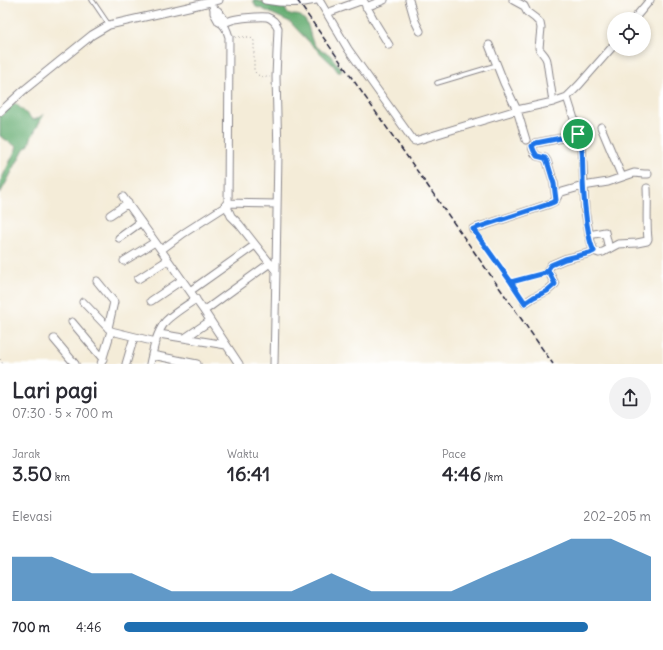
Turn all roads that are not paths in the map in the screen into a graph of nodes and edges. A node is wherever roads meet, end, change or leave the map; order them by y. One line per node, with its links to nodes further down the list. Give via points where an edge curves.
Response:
1 (92, 0): 13 (lane)
2 (265, 0): 3 (street, via 299,3)
3 (317, 0): 11 (street)
4 (384, 0): 8 (street)
5 (409, 0): 14 (street)
6 (513, 0): 21 (street, via 524,6 540,25 539,48 547,60)
7 (650, 0): 10 (street)
8 (364, 2): 11 (street); 15 (street)
9 (215, 4): 12 (street, via 214,13); 13 (street)
10 (640, 12)
11 (327, 13): 22 (street, via 348,49 414,141)
12 (223, 24): 33 (street, via 229,37); 35 (street, via 263,16 276,23 278,28)
13 (109, 25): 23 (street, via 92,35)
14 (420, 32)
15 (389, 45)
16 (489, 45): 18 (street)
17 (607, 52): 20 (street)
18 (496, 65): 19 (lane); 22 (street)
19 (437, 83)
20 (566, 97): 21 (street); 25 (street)
21 (553, 102): 22 (street)
22 (517, 110): 26 (street)
23 (0, 112)
24 (601, 128): 28 (street)
25 (578, 134): 29 (street, via 583,150); 32 (street, via 532,146 537,156 547,161)
26 (526, 140)
27 (648, 174): 28 (street, via 634,173)
28 (622, 177): 29 (street)
29 (583, 186): 32 (street, via 559,194); 39 (street)
30 (647, 188): 43 (street, via 648,240 618,244)
31 (123, 197): 34 (street)
32 (556, 200): 38 (street)
33 (227, 202): 35 (street); 42 (street, via 229,213); 44 (street, via 223,208)
34 (128, 203): 36 (street); 37 (street)
35 (277, 204): 49 (street)
36 (110, 215)
37 (142, 222): 40 (street); 41 (street)
38 (473, 229)
39 (589, 235): 43 (street, via 605,232); 45 (street)
40 (119, 238)
41 (155, 242): 44 (street); 47 (street)
42 (255, 244): 48 (street); 53 (street)
43 (609, 249): 45 (street, via 603,252)
44 (161, 250): 46 (street)
45 (594, 251): 57 (street, via 551,265 548,270 555,284)
46 (168, 260): 50 (street); 51 (street)
47 (124, 261)
48 (270, 263): 49 (street); 58 (street)
49 (276, 271): 75 (street)
50 (138, 279)
51 (182, 280): 53 (street); 55 (street)
52 (97, 281): 61 (street, via 114,302)
53 (190, 291): 54 (street)
54 (196, 299): 58 (street); 62 (street, via 166,321)
55 (151, 301)
56 (83, 302): 61 (street)
57 (525, 303)
58 (204, 311): 59 (street)
59 (210, 321): 64 (street); 67 (street)
60 (72, 322): 69 (street)
61 (109, 329): 63 (street); 69 (street)
62 (159, 334): 64 (street); 66 (street)
63 (134, 337): 66 (street); 71 (street)
64 (185, 338): 67 (street)
65 (54, 339): 70 (street)
66 (156, 342): 68 (street)
67 (226, 345): 74 (street)
68 (152, 355): 72 (street); 73 (street)
69 (102, 361)
70 (75, 364)
71 (126, 364)
72 (150, 364)
73 (197, 364)
74 (239, 364)
75 (274, 364)

